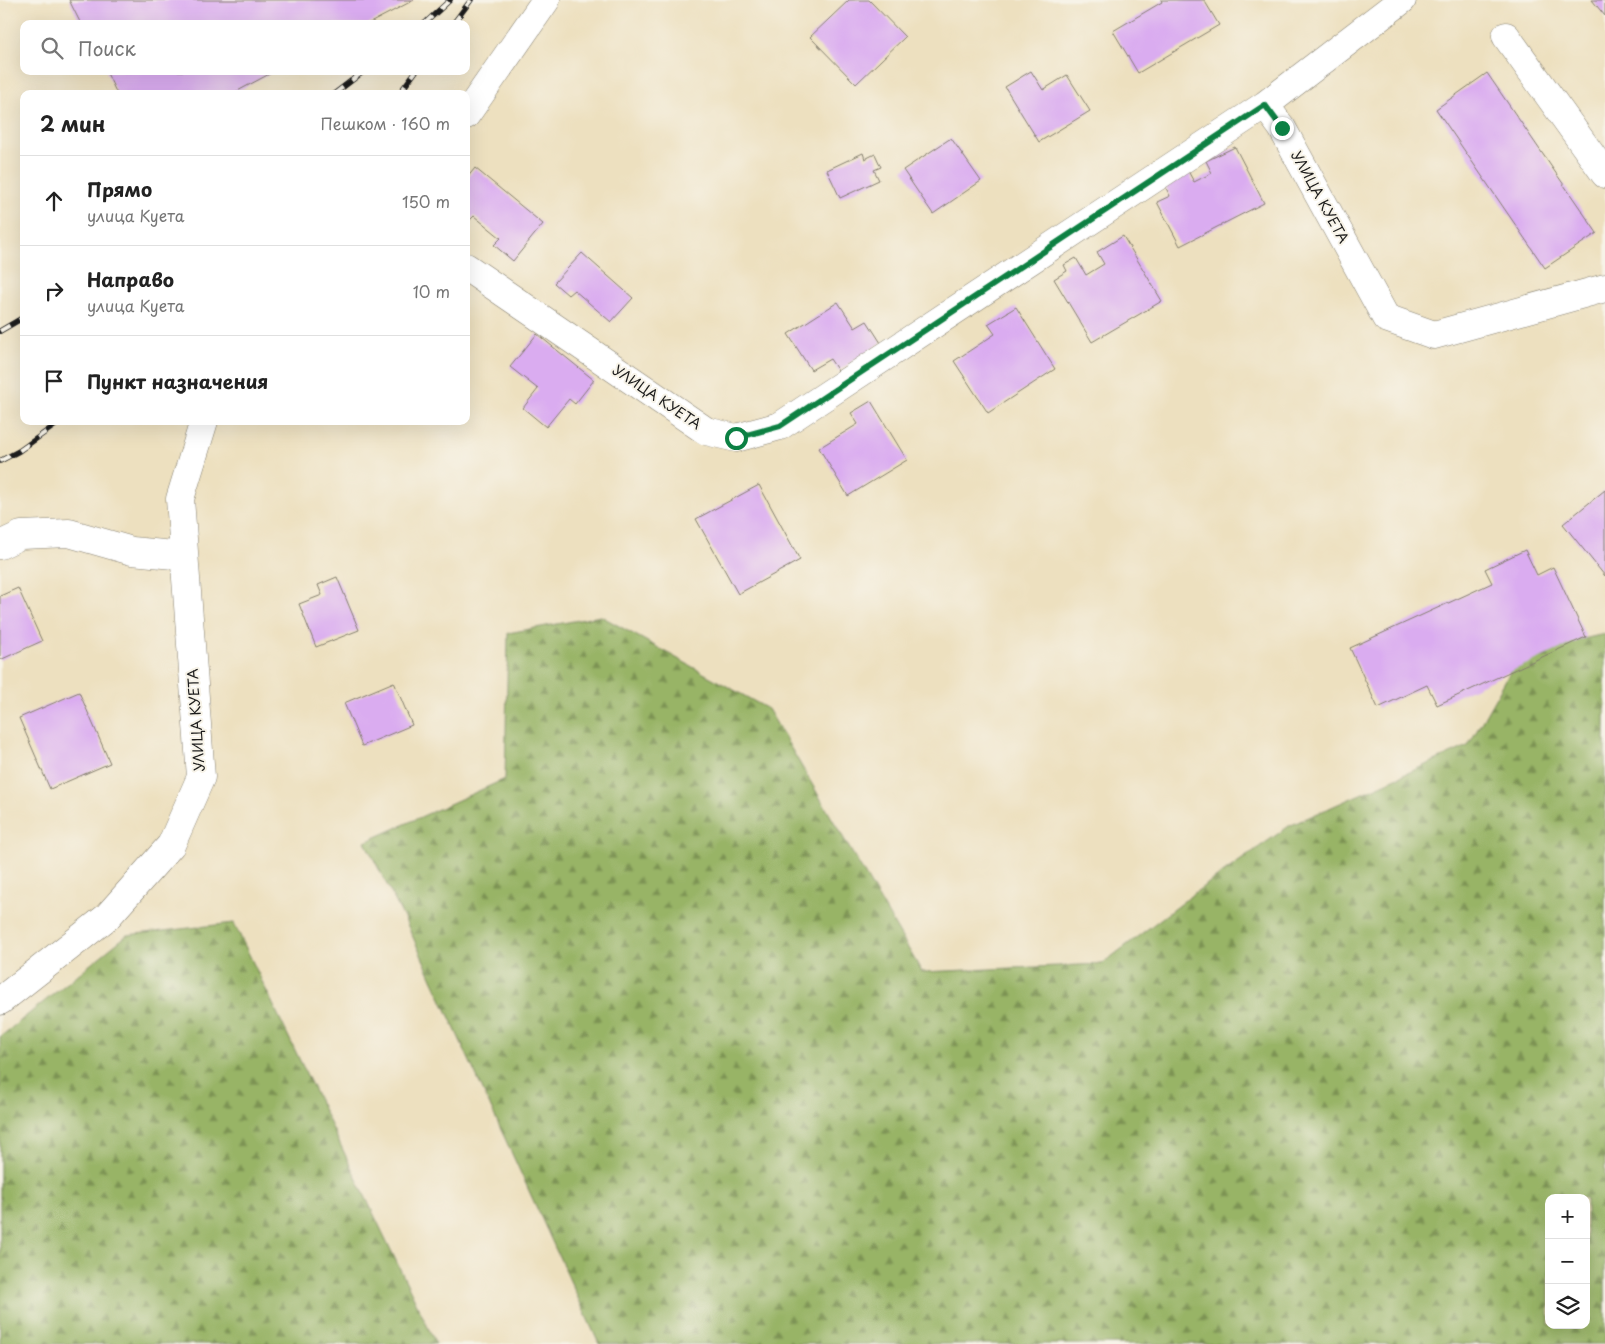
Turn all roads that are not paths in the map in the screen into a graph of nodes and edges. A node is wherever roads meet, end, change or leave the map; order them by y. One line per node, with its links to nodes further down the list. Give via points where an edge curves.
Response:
1 (546, 0): 5 (street)
2 (1402, 0): 4 (street)
3 (1506, 36): 6 (street)
4 (1265, 105): 7 (street, УЛИЦА КУЕТА, via 780,426 736,438 706,431); 8 (street, УЛИЦА КУЕТА, via 1282,128 1386,318 1434,335)
5 (470, 109)
6 (1605, 174)
7 (470, 269)
8 (1605, 288)
9 (203, 425): 11 (street, УЛИЦА КУЕТА, via 180,499)
10 (0, 545): 11 (street, via 21,536 69,533 132,551)
11 (184, 556): 12 (street, УЛИЦА КУЕТА, via 201,776 171,845 107,917)
12 (0, 1001)

